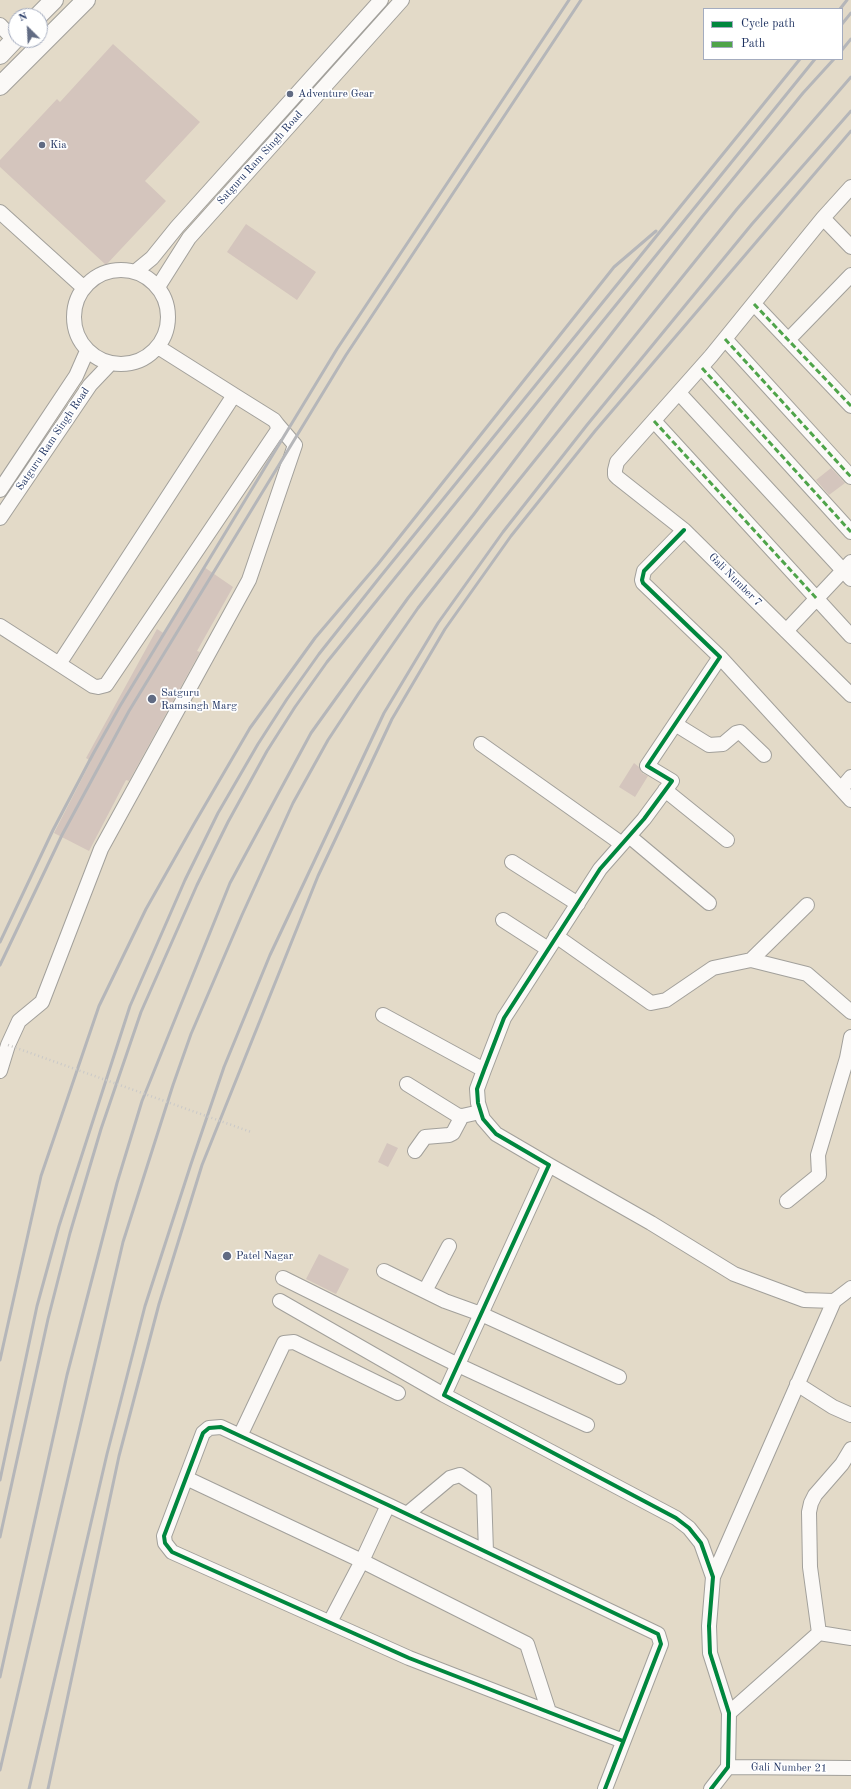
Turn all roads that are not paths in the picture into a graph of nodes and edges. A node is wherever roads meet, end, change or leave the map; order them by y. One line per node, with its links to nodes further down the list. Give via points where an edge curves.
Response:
1 (54, 0): 5 (main road)
2 (86, 0): 10 (main road)
3 (381, 0): 15 (street, Satguru Ram Singh Road, via 152,258)
4 (402, 0): 17 (street, Satguru Ram Singh Road, via 189,238)
5 (46, 8)
6 (0, 25): 7 (street)
7 (8, 32)
8 (8, 46): 9 (main road)
9 (0, 55)
10 (0, 86)
11 (851, 187): 13 (street)
12 (0, 212): 18 (street)
13 (823, 218): 14 (street); 19 (street)
14 (851, 247)
15 (135, 272): 17 (street, via 151,280); 18 (street, via 116,270 98,276)
16 (851, 275): 21 (street)
17 (158, 287): 22 (street, via 168,306 168,328)
18 (84, 288): 23 (street, via 74,308 75,332)
19 (754, 304): 20 (street); 21 (street)
20 (725, 339): 25 (street); 31 (street)
21 (788, 340): 28 (street)
22 (158, 347): 24 (street, via 145,359 128,364); 27 (street)
23 (87, 351): 24 (street); 32 (street, Satguru Ram Singh Road, via 76,376)
24 (110, 364): 33 (street, Satguru Ram Singh Road, via 90,385)
25 (702, 368): 26 (street); 35 (street)
26 (678, 393): 29 (street); 36 (street)
27 (234, 395): 30 (street); 42 (street)
28 (851, 406)
29 (654, 421): 34 (street, Gali Number 7, via 617,462 615,475); 37 (street)
30 (277, 424): 42 (street, via 278,430 106,685 93,686); 65 (street, via 295,445 249,580 101,849 42,1002 19,1021)
31 (851, 477)
32 (0, 490)
33 (0, 518)
34 (684, 530): 39 (street, Gali Number 7); 41 (street, via 644,571 642,580)
35 (851, 532)
36 (849, 570): 37 (street)
37 (817, 599): 39 (street); 40 (street)
38 (0, 626): 42 (street)
39 (786, 631): 43 (street, Gali Number 7)
40 (851, 636)
41 (720, 657): 44 (street); 48 (street)
42 (59, 664)
43 (851, 695)
44 (675, 724): 46 (street, via 709,745 723,744 740,732); 49 (street, via 647,766 672,781)
45 (481, 744): 51 (street)
46 (764, 755)
47 (851, 777): 48 (street)
48 (841, 789): 50 (street)
49 (665, 790): 51 (street); 52 (street)
50 (851, 800)
51 (625, 840): 54 (street); 55 (street, via 600,869)
52 (727, 840)
53 (512, 862): 55 (street)
54 (709, 903)
55 (578, 904): 58 (street)
56 (807, 905): 60 (street)
57 (503, 920): 59 (street)
58 (556, 936): 59 (street); 60 (street, via 651,1003 666,1000 713,968)
59 (548, 949): 64 (street, via 504,1018)
60 (751, 960): 61 (street, via 807,974)
61 (851, 1012)
62 (383, 1015): 64 (street)
63 (851, 1037): 71 (street, via 818,1154 819,1175)
64 (484, 1070): 67 (street, via 477,1089)
65 (0, 1071)
66 (407, 1084): 68 (street)
67 (480, 1112): 68 (street); 70 (street, via 496,1134)
68 (462, 1116): 69 (street, via 453,1133 425,1137)
69 (415, 1151)
70 (549, 1166): 78 (street, via 651,1223 734,1274 804,1300); 79 (street)
71 (787, 1202)
72 (449, 1246): 76 (street)
73 (384, 1271): 76 (street)
74 (283, 1278): 80 (street)
75 (851, 1288): 78 (street)
76 (425, 1291): 79 (street)
77 (280, 1301): 84 (street)
78 (834, 1301): 82 (street)
79 (481, 1314): 80 (street); 81 (street)
80 (458, 1364): 84 (street); 86 (street)
81 (619, 1377)
82 (797, 1384): 85 (street, via 833,1407); 94 (street)
83 (398, 1393): 87 (street, via 294,1342 284,1343)
84 (444, 1395): 94 (street, via 676,1518 689,1528 701,1543)
85 (851, 1415)
86 (587, 1425)
87 (240, 1436): 89 (street, via 221,1427 209,1428 203,1433); 90 (street)
88 (851, 1449): 96 (street, via 842,1464 815,1495 810,1508 810,1567)
89 (186, 1478): 93 (street); 95 (street, via 164,1536 168,1548)
90 (388, 1505): 91 (street); 93 (street)
91 (407, 1514): 92 (street); 92 (street, via 450,1478 460,1475 484,1491)
92 (486, 1552): 100 (street, via 660,1637 661,1644)
93 (362, 1561): 95 (street); 98 (street, via 527,1644)
94 (713, 1577): 99 (street, via 709,1626 710,1653)
95 (330, 1622): 98 (street, via 409,1658)
96 (819, 1633): 97 (street); 99 (street)
97 (851, 1638)
98 (550, 1712): 100 (street)
99 (728, 1713): 101 (street)
100 (623, 1741): 103 (street)
101 (728, 1767): 102 (street, Gali Number 21); 104 (street)
102 (851, 1768)
103 (605, 1789)
104 (711, 1789)

